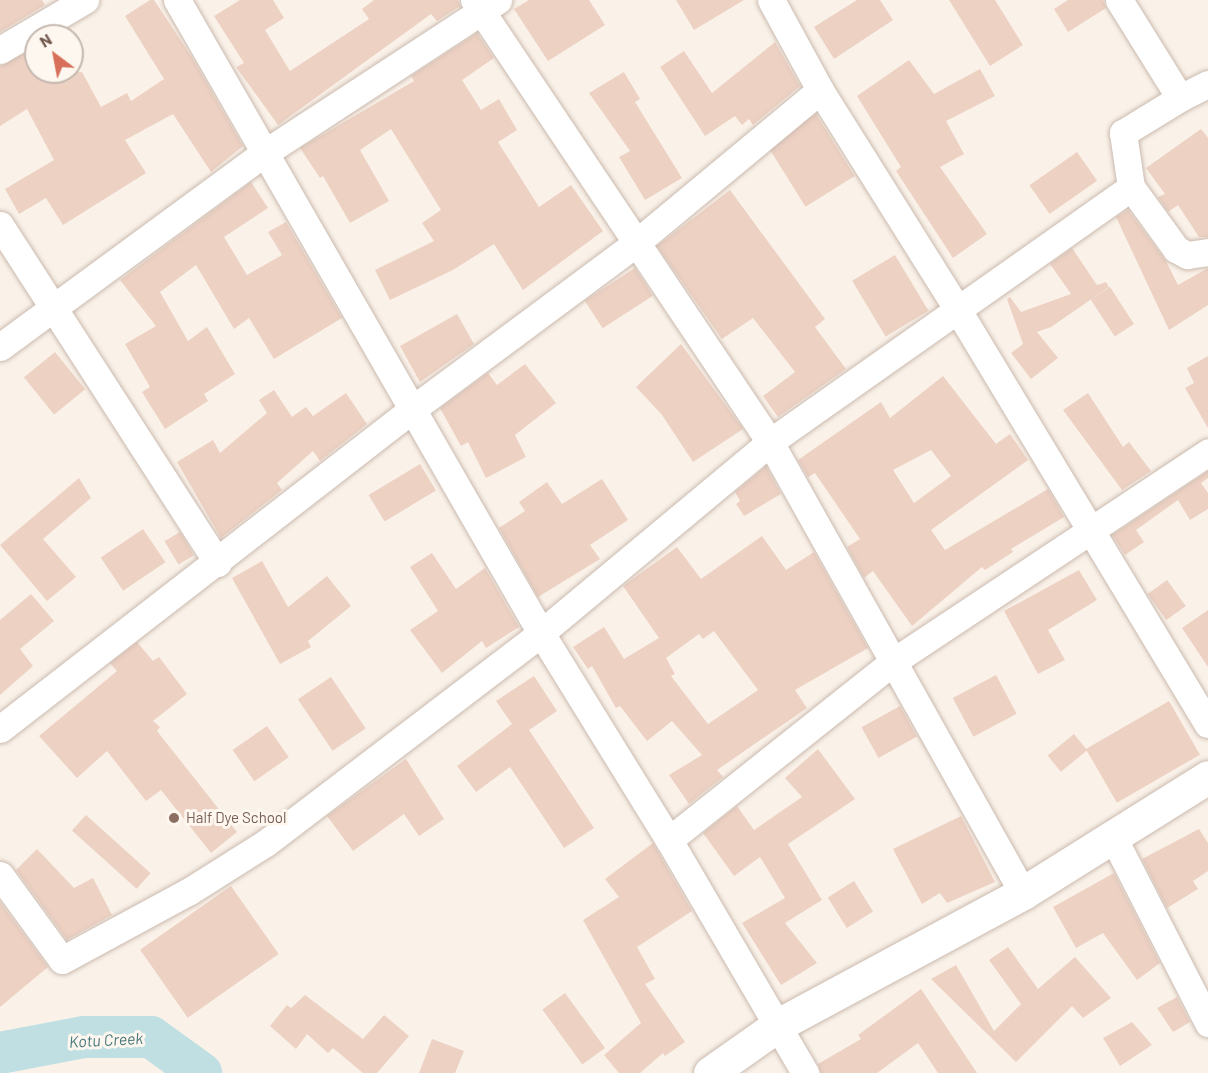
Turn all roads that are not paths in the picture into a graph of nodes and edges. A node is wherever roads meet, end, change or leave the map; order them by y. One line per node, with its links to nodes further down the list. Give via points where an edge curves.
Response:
1 (85, 0): 6 (street)
2 (177, 0): 10 (street)
3 (771, 0): 8 (street)
4 (1119, 0): 9 (street)
5 (485, 4): 10 (street); 13 (street)
6 (0, 50)
7 (1208, 84): 9 (street)
8 (820, 90): 13 (street); 16 (street)
9 (1180, 98): 11 (street, via 1123,133)
10 (263, 154): 15 (street); 18 (street)
11 (1131, 187): 14 (street, via 1176,249 1187,255); 16 (street)
12 (0, 225): 15 (street)
13 (636, 243): 18 (street); 19 (street)
14 (1208, 252)
15 (53, 307): 17 (street); 22 (street)
16 (956, 307): 19 (street); 21 (street)
17 (0, 347)
18 (414, 408): 22 (street); 23 (street)
19 (770, 442): 23 (street); 24 (street)
20 (1208, 452): 21 (street)
21 (1090, 530): 24 (street); 25 (street)
22 (218, 562): 26 (street)
23 (541, 633): 29 (street); 30 (street, via 267,842 189,892 62,960)
24 (894, 661): 29 (street); 31 (street)
25 (1208, 724)
26 (0, 729)
27 (1208, 777): 28 (street)
28 (1114, 839): 31 (street); 32 (street)
29 (669, 840): 33 (street)
30 (0, 875)
31 (1023, 893): 33 (street)
32 (1208, 1023)
33 (778, 1025): 34 (street); 35 (street)
34 (710, 1073)
35 (805, 1073)

